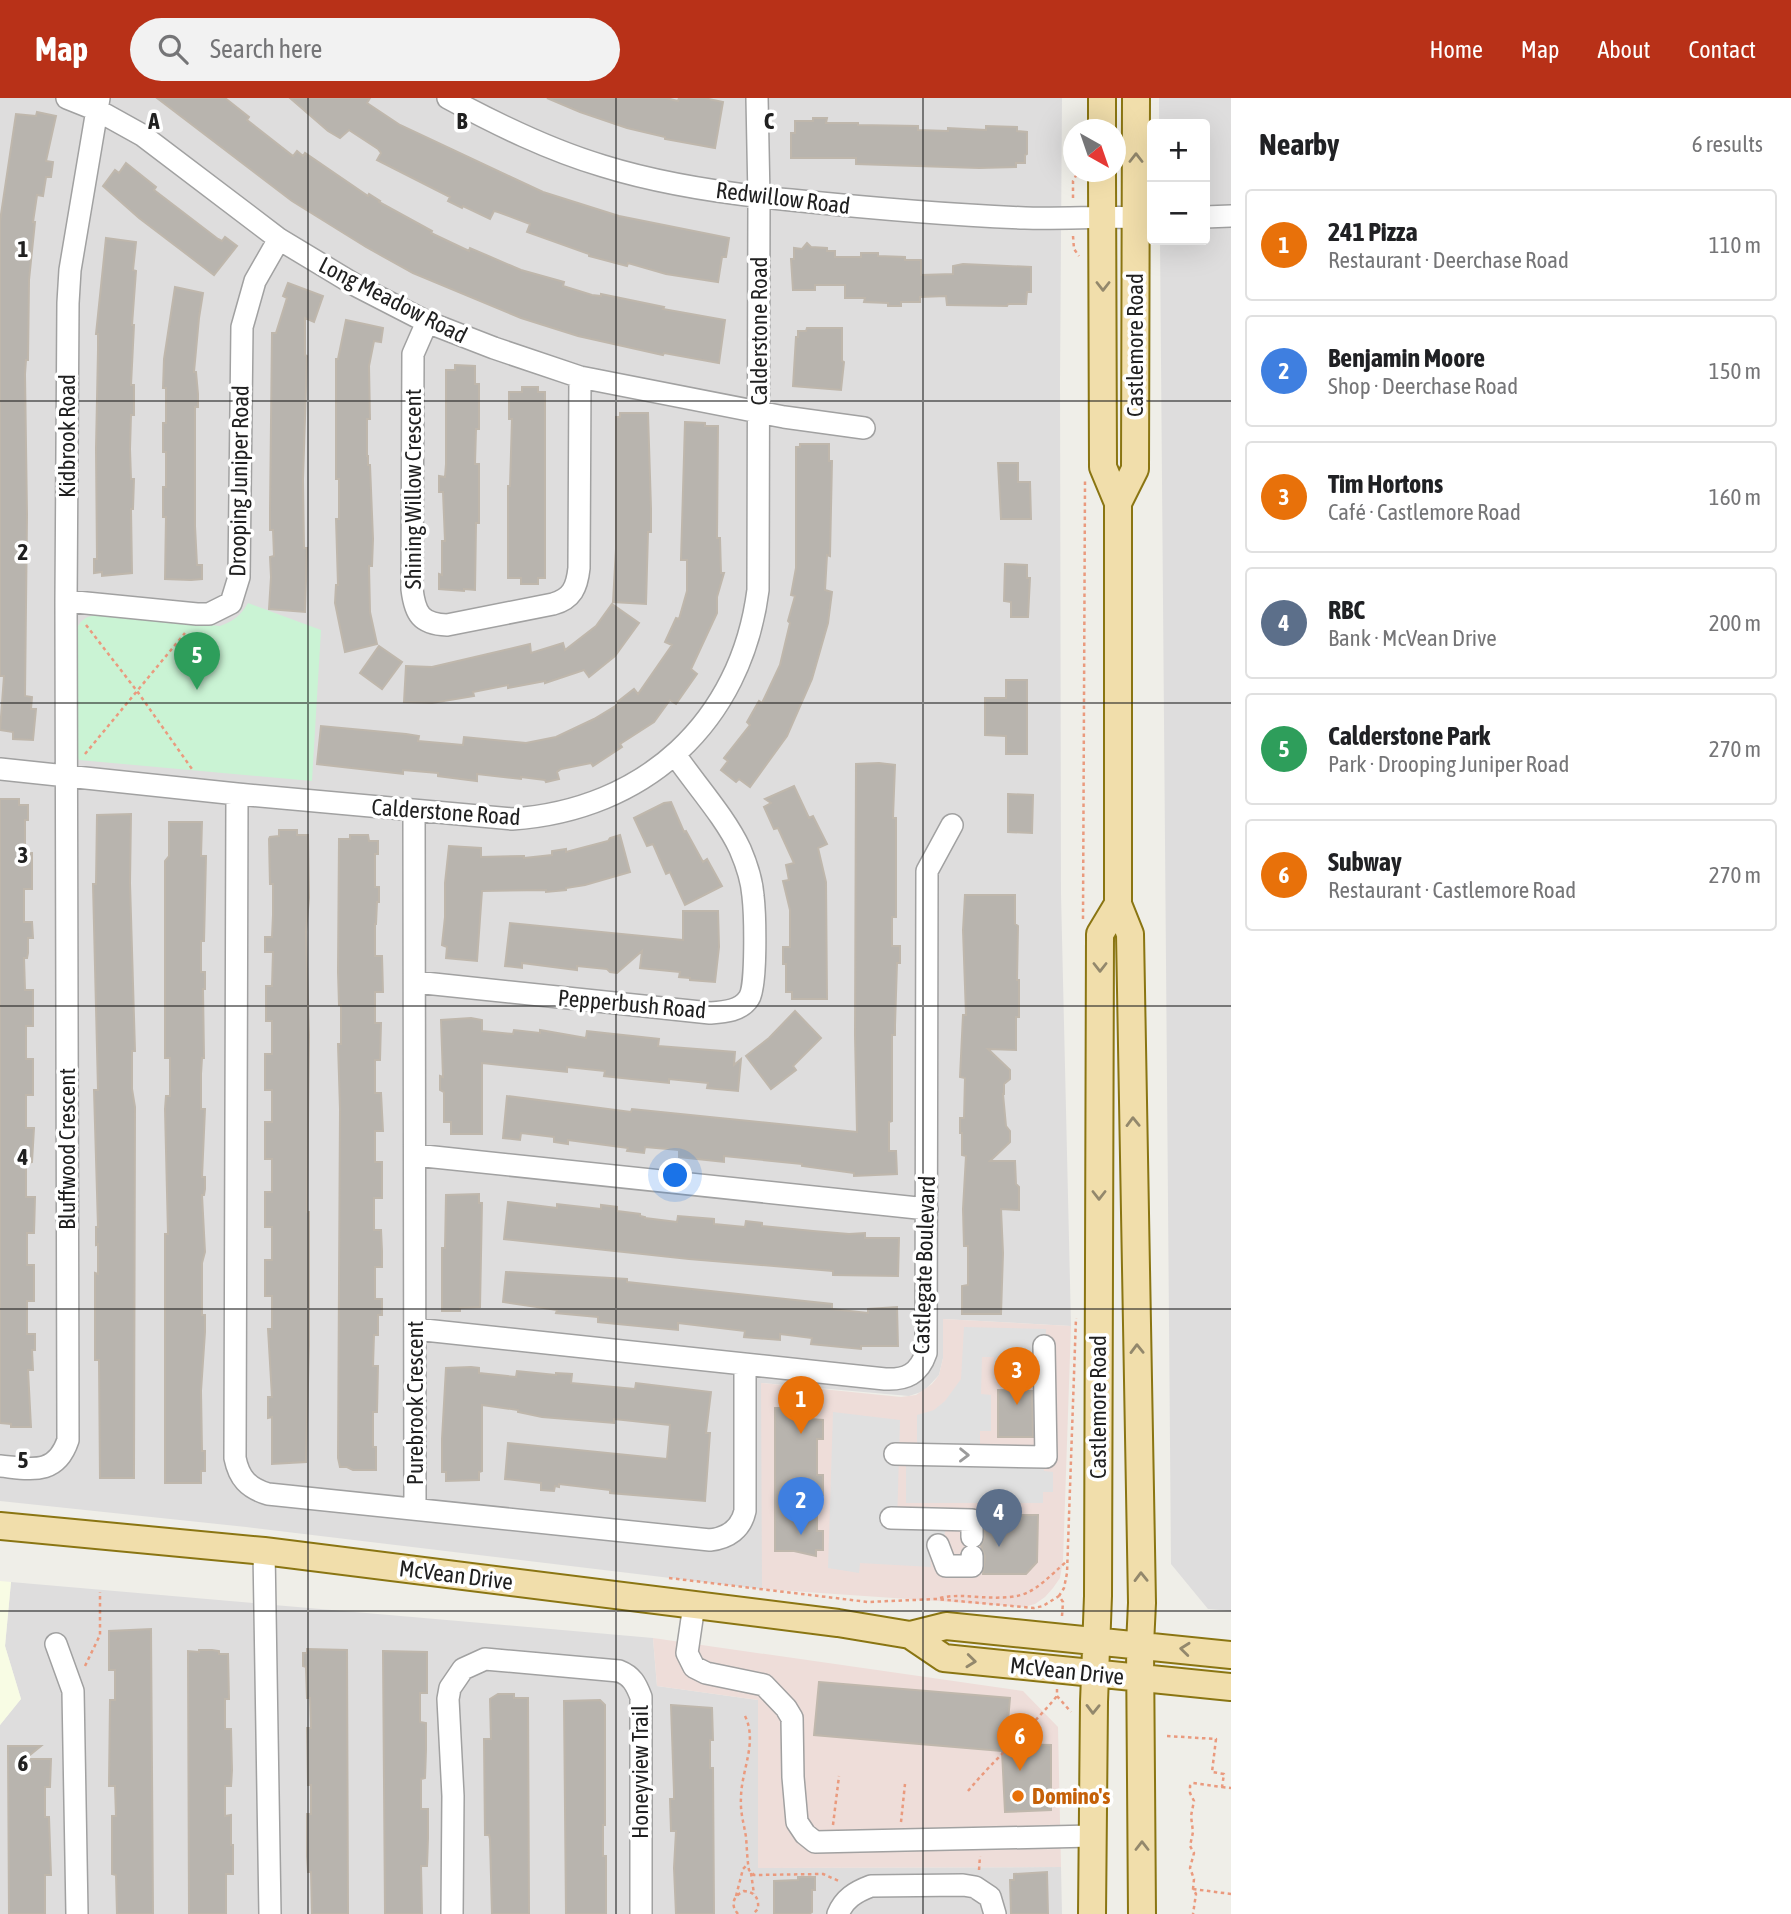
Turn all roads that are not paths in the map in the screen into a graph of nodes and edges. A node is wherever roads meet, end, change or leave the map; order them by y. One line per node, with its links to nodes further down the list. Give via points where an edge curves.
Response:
1 (67, 98): 6 (street, Long Meadow Road)
2 (447, 98): 9 (street, Redwillow Road, via 501,126 603,166)
3 (757, 98): 9 (street, Calderstone Road)
4 (1101, 98): 7 (main road)
5 (1136, 98): 13 (main road, Castlemore Road, one-way to 5)
6 (98, 104): 14 (street, Long Meadow Road); 20 (street, Kidbrook Road, via 70,270)
7 (1102, 119)
8 (1102, 182): 12 (main road, Castlemore Road)
9 (759, 198): 12 (street, Redwillow Road, via 920,212); 17 (street, Calderstone Road)
10 (1231, 216): 11 (street)
11 (1210, 217)
12 (1103, 218): 13 (street, Redwillow Road); 19 (main road, Castlemore Road, one-way to 19, via 1103,467)
13 (1144, 218): 19 (main road, Castlemore Road, via 1135,469)
14 (279, 239): 15 (street, Long Meadow Road); 20 (street, Drooping Juniper Road, via 255,281 242,327 239,577 231,603 209,614 197,614)
15 (427, 322): 16 (street, Long Meadow Road); 16 (street, Shining Willow Crescent, via 413,354 412,589 420,616 432,624 553,604 573,593 579,568)
16 (580, 377): 17 (street, Long Meadow Road)
17 (760, 411): 18 (street); 21 (street, Calderstone Road, via 758,590 751,630 718,705)
18 (864, 428)
19 (1118, 503): 27 (main road, Castlemore Road)
20 (65, 601): 23 (street, Kidbrook Road)
21 (676, 756): 25 (street, Calderstone Road, via 613,794 557,813 512,819); 28 (street, Pepperbush Road, via 732,835 747,869 753,895 753,983 749,998 739,1007 710,1013)
22 (0, 769): 23 (street, Calderstone Road)
23 (66, 776): 24 (street, Calderstone Road); 35 (street, Bluffwood Crescent, via 68,1440 64,1453 45,1467)
24 (237, 794): 25 (street, Calderstone Road); 36 (street, Purebrook Crescent, via 238,1473 255,1490 268,1494)
25 (414, 811): 28 (street, Purebrook Crescent)
26 (952, 825): 30 (street, Castlegate Boulevard, via 928,871)
27 (1118, 904): 43 (main road, Castlemore Road, one-way to 43, via 1101,934); 45 (main road, Castlemore Road, one-way to 27, via 1142,1589 1130,934)
28 (415, 982): 29 (street, Purebrook Crescent)
29 (415, 1155): 30 (street); 31 (street, Purebrook Crescent)
30 (927, 1209): 33 (street, Castlegate Boulevard, via 926,1353 917,1371 892,1379)
31 (415, 1329): 33 (street, Castlegate Boulevard); 36 (street, Purebrook Crescent)
32 (1044, 1346): 34 (street, one-way to 32, via 1046,1457)
33 (745, 1364): 36 (street, via 745,1511 738,1528 728,1536 710,1539)
34 (895, 1454)
35 (0, 1466)
36 (415, 1509)
37 (891, 1518): 39 (street, via 972,1520 972,1566 946,1566)
38 (0, 1526): 40 (main road, McVean Drive)
39 (938, 1545)
40 (264, 1551): 41 (main road, McVean Drive); 52 (street)
41 (694, 1605): 42 (main road, McVean Drive); 50 (street, via 687,1653 694,1667 764,1685 792,1718 796,1822 816,1842)
42 (910, 1635): 43 (main road, McVean Drive, via 946,1626); 47 (main road, McVean Drive, one-way to 47, via 944,1658)
43 (1096, 1641): 45 (main road, McVean Drive); 47 (main road, Castlemore Road)
44 (56, 1644): 51 (street, via 73,1691)
45 (1139, 1645): 46 (main road, McVean Drive, one-way to 45); 48 (main road, Castlemore Road)
46 (1231, 1654)
47 (1094, 1674): 48 (main road, McVean Drive); 50 (main road, Castlemore Road, one-way to 50)
48 (1140, 1678): 49 (main road, McVean Drive); 58 (main road, Castlemore Road, one-way to 48)
49 (1231, 1687)
50 (1092, 1836): 57 (main road, Castlemore Road)
51 (77, 1914)
52 (270, 1914)
53 (452, 1914): 54 (street, Honeyview Trail, via 448,1699 463,1669 485,1660 619,1671 637,1685 641,1697)
54 (641, 1914)
55 (838, 1914): 56 (street, via 848,1898 871,1886 963,1885 990,1897)
56 (995, 1914)
57 (1092, 1914)
58 (1142, 1914)

